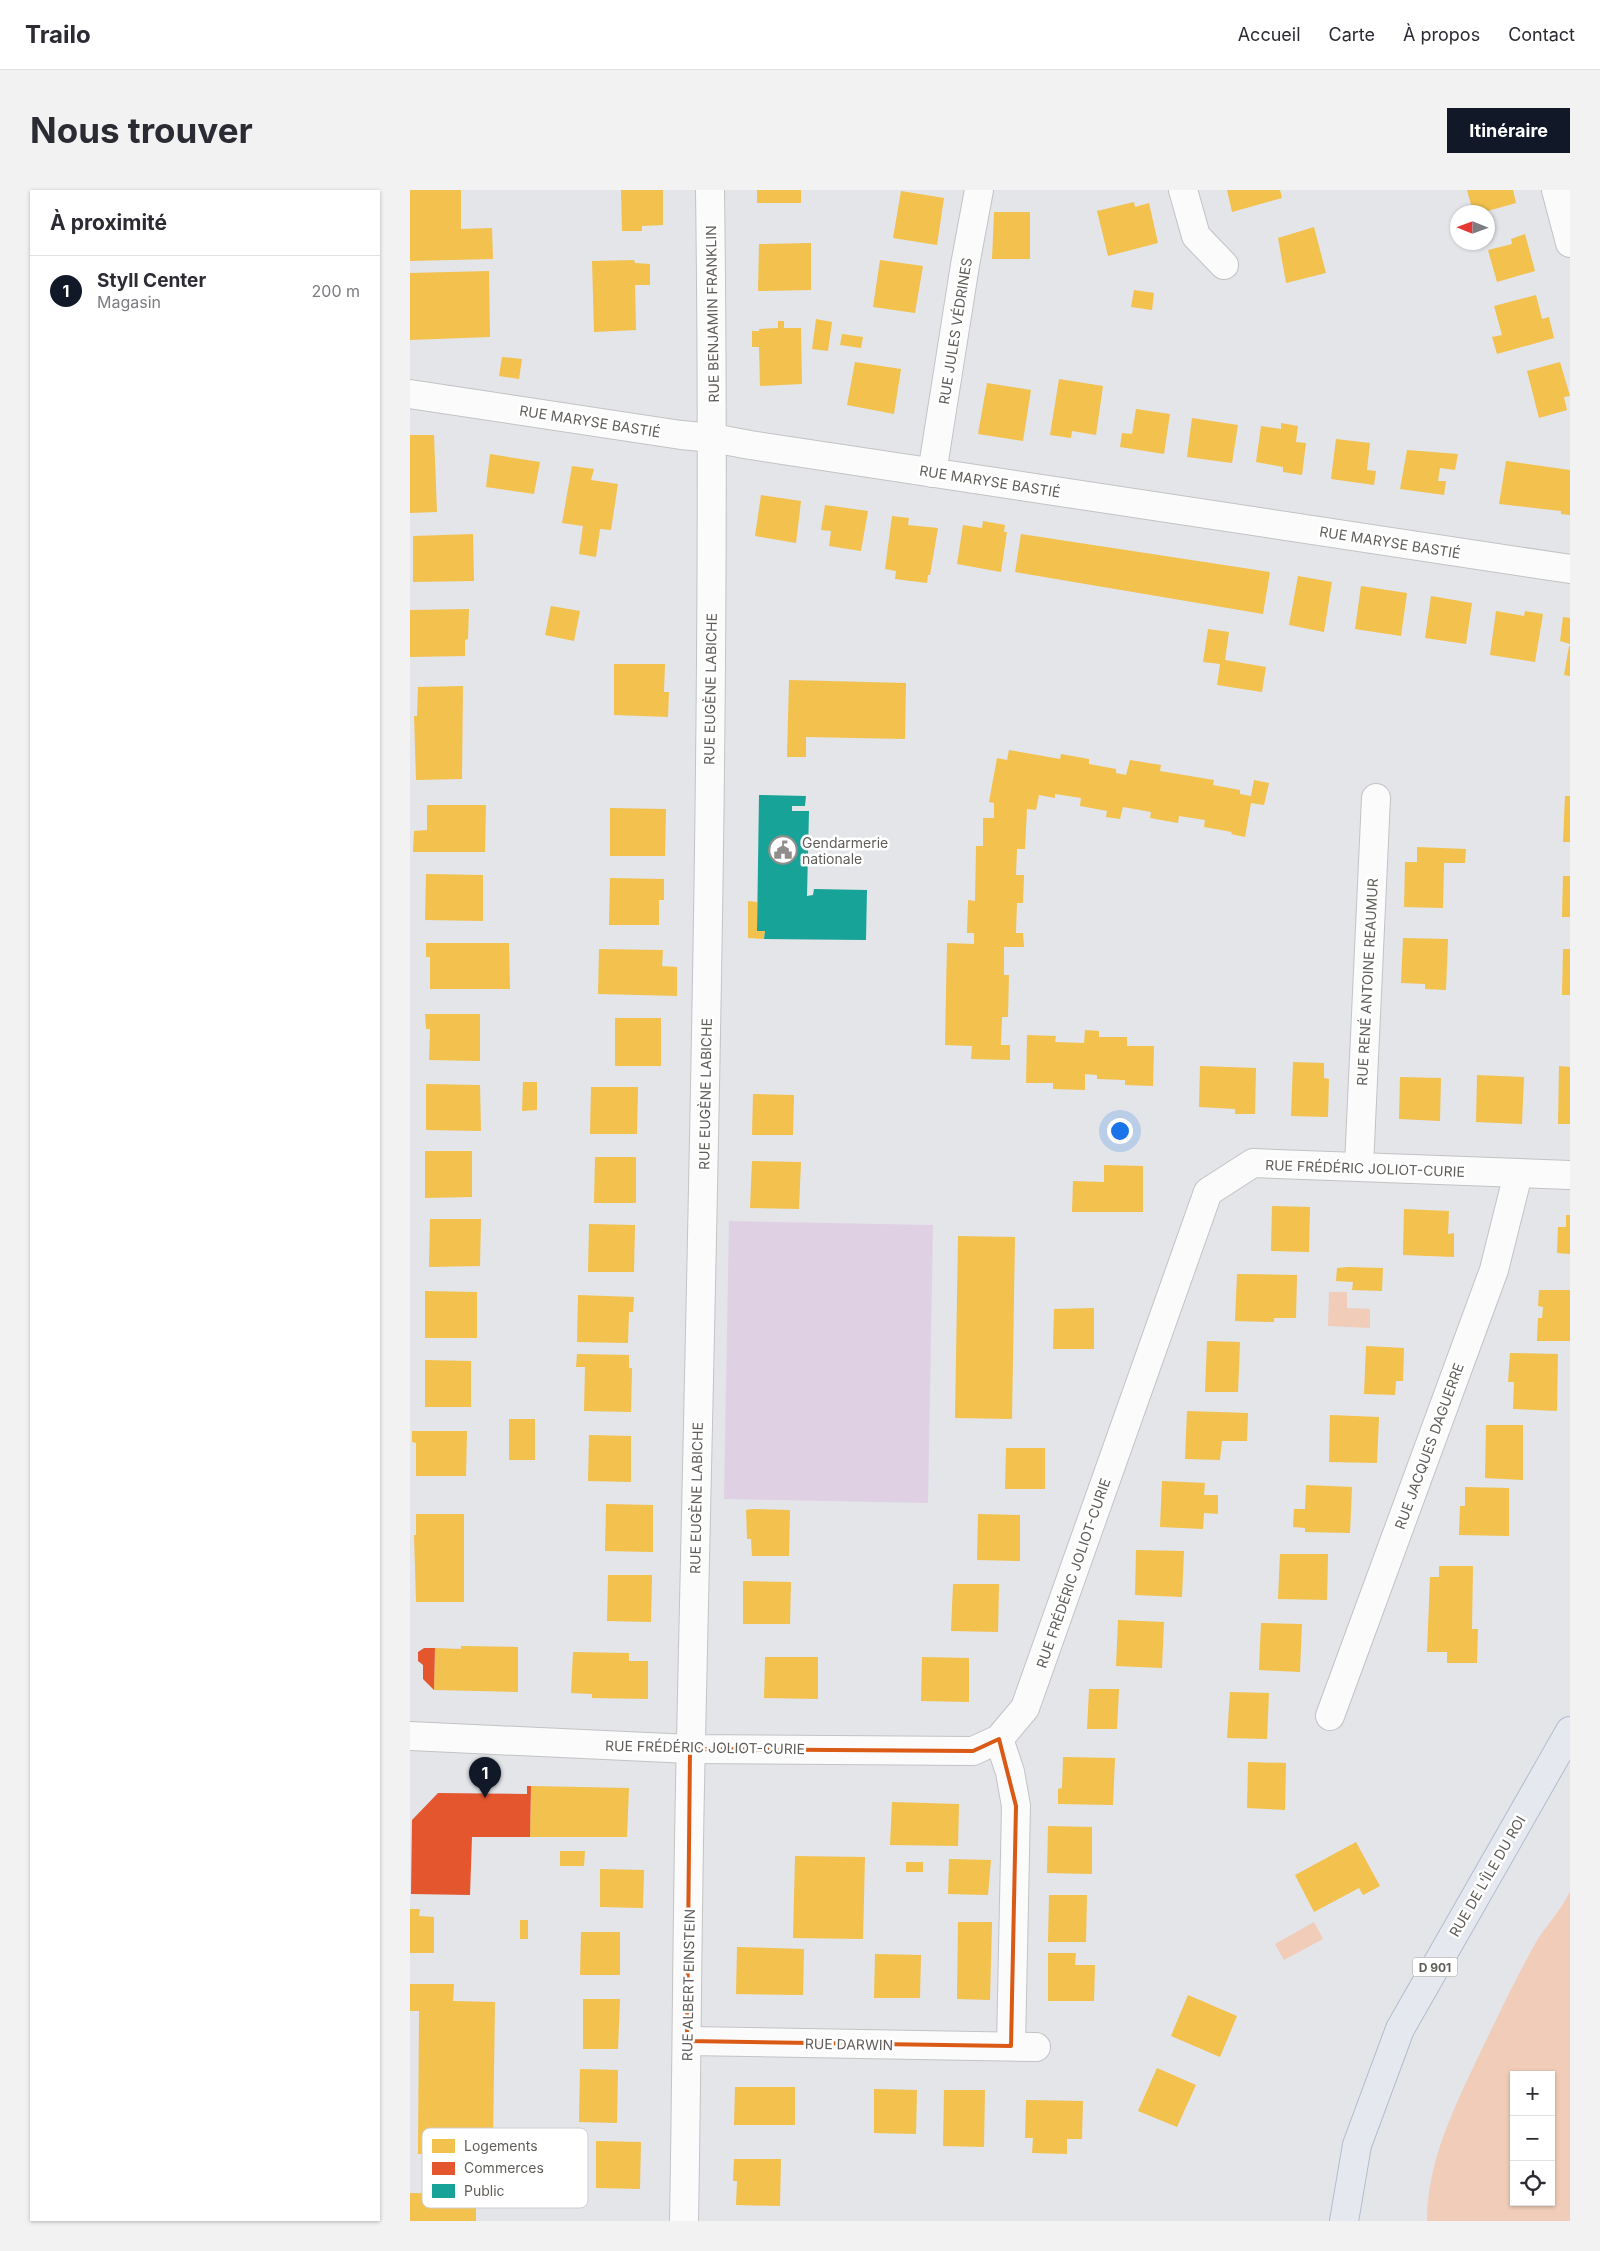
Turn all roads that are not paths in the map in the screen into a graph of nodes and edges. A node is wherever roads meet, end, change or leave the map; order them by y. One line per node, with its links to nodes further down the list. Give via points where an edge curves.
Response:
1 (710, 190): 8 (street, RUE BENJAMIN FRANKLIN)
2 (979, 190): 9 (street, RUE JULES VÉDRINES)
3 (1183, 190): 6 (street, via 1196,236)
4 (1556, 190): 5 (street)
5 (1570, 243)
6 (1224, 264)
7 (410, 394): 8 (street, RUE MARYSE BASTIÉ)
8 (713, 438): 9 (street, RUE MARYSE BASTIÉ); 19 (street, RUE EUGÈNE LABICHE, via 707,993)
9 (932, 473): 10 (street, RUE MARYSE BASTIÉ)
10 (1570, 569)
11 (1376, 798): 12 (street, RUE RENÉ ANTOINE REAUMUR)
12 (1359, 1166): 13 (street, RUE FRÉDÉRIC JOLIOT-CURIE); 18 (street, RUE FRÉDÉRIC JOLIOT-CURIE, via 1253,1164 1208,1192 1025,1708)
13 (1518, 1174): 14 (street, RUE FRÉDÉRIC JOLIOT-CURIE); 15 (street, RUE JACQUES DAGUERRE, via 1494,1270)
14 (1570, 1175)
15 (1330, 1716)
16 (1570, 1731): 22 (main road, RUE DE L'ÎLE DU ROI / D 901, via 1400,2029 1358,2145)
17 (410, 1736): 19 (street, RUE FRÉDÉRIC JOLIOT-CURIE)
18 (1000, 1739): 19 (street, RUE FRÉDÉRIC JOLIOT-CURIE, via 973,1751); 20 (street, RUE DARWIN, via 1016,1806 1024,2047)
19 (690, 1749): 20 (street, RUE ALBERT EINSTEIN)
20 (687, 2041): 21 (street, RUE ALBERT EINSTEIN)
21 (684, 2221)
22 (1344, 2221)

